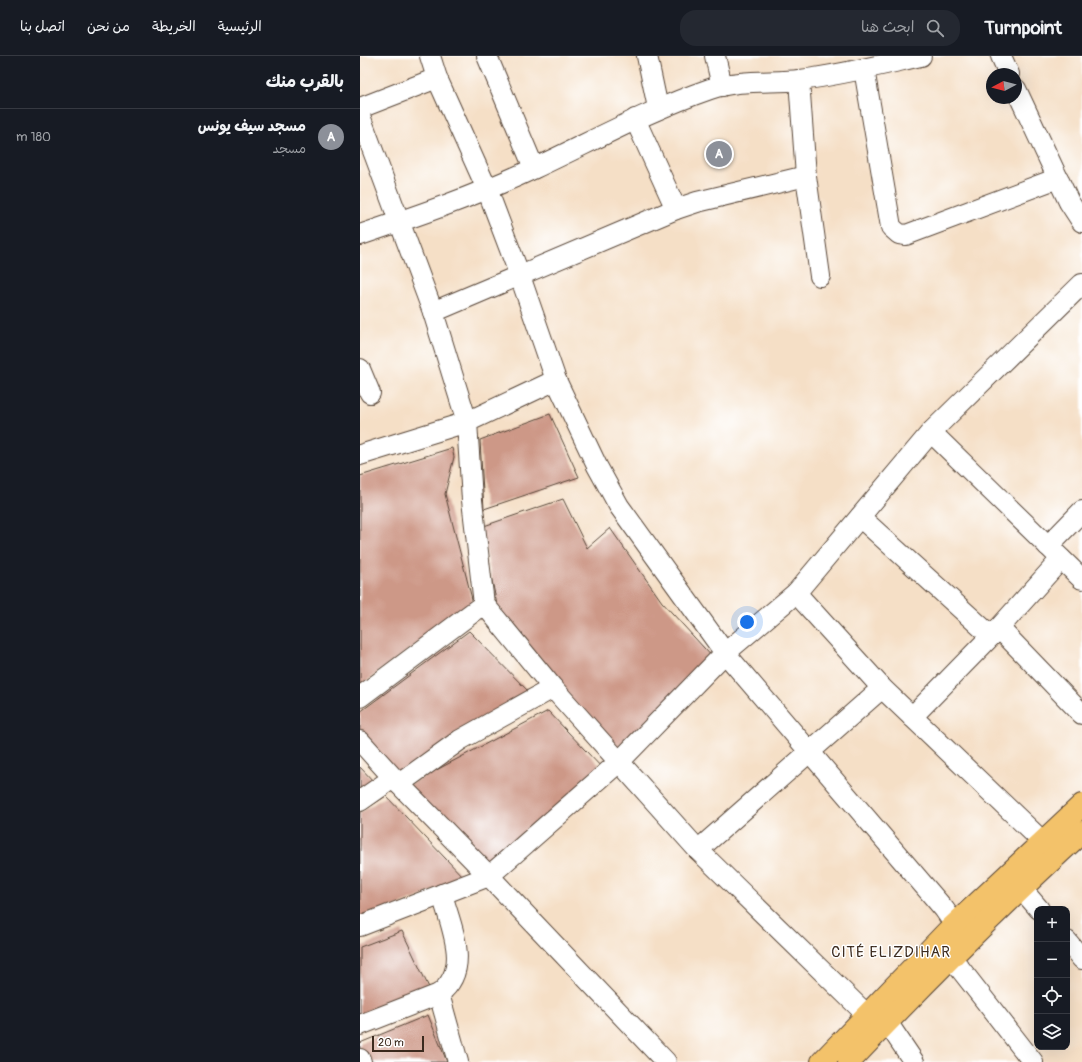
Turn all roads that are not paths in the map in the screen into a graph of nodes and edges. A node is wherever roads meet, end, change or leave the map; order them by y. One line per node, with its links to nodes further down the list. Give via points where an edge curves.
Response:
1 (430, 56): 9 (street)
2 (647, 56): 14 (street)
3 (715, 56): 11 (street)
4 (921, 56): 8 (street)
5 (1001, 56): 7 (street)
6 (491, 57): 17 (street)
7 (1006, 68)
8 (864, 69): 10 (street); 19 (street, via 891,228 899,234 906,235)
9 (438, 78): 13 (street); 20 (street)
10 (798, 80): 11 (street, via 738,82); 18 (street)
11 (722, 86): 14 (street)
12 (1022, 102): 19 (street)
13 (360, 108)
14 (658, 108): 16 (street)
15 (360, 116): 22 (street)
16 (635, 119): 17 (street); 21 (street)
17 (534, 168): 20 (street)
18 (806, 176): 21 (street); 26 (street)
19 (1058, 178): 23 (street, via 1074,212)
20 (487, 189): 22 (street); 25 (street)
21 (676, 209): 25 (street)
22 (399, 222): 24 (street); 28 (street)
23 (1082, 222)
24 (360, 235)
25 (520, 276): 28 (street); 30 (street)
26 (820, 276)
27 (1082, 284): 33 (street)
28 (433, 312): 32 (street)
29 (360, 368): 31 (street)
30 (556, 380): 32 (street); 42 (street, via 619,506)
31 (370, 393)
32 (467, 422): 34 (street); 40 (street, via 472,500)
33 (931, 432): 36 (street); 37 (street)
34 (360, 455)
35 (1082, 511): 37 (street)
36 (860, 517): 39 (street); 41 (street)
37 (1054, 552): 38 (street); 41 (street)
38 (1082, 578)
39 (796, 593): 42 (street); 44 (street)
40 (484, 604): 43 (street); 45 (street)
41 (995, 632): 46 (street); 47 (street)
42 (725, 653): 49 (street); 50 (street)
43 (553, 688): 50 (street); 51 (street, via 460,740)
44 (882, 688): 47 (street); 49 (street)
45 (360, 697)
46 (1082, 714)
47 (912, 717): 55 (street)
48 (360, 741): 51 (street)
49 (808, 751): 56 (street); 61 (street)
50 (619, 762): 56 (street); 57 (street)
51 (396, 781): 52 (street); 57 (street)
52 (360, 801)
53 (1082, 805): 55 (main road)
54 (1082, 832): 58 (main road)
55 (1043, 842): 61 (main road)
56 (698, 850): 67 (street)
57 (489, 876): 59 (street); 73 (street)
58 (1021, 888): 60 (street); 64 (main road)
59 (442, 894): 62 (street); 66 (street, via 458,958 449,987)
60 (1037, 906)
61 (955, 925): 67 (main road)
62 (360, 926)
63 (1068, 942): 65 (street)
64 (951, 957): 68 (main road); 77 (street)
65 (1082, 959)
66 (439, 994): 69 (street); 72 (street)
67 (867, 1015): 74 (main road)
68 (887, 1022): 75 (main road); 76 (street)
69 (360, 1025)
70 (360, 1059): 71 (street)
71 (361, 1062)
72 (458, 1062)
73 (666, 1062)
74 (822, 1062)
75 (848, 1062)
76 (914, 1062)
77 (1033, 1062)

